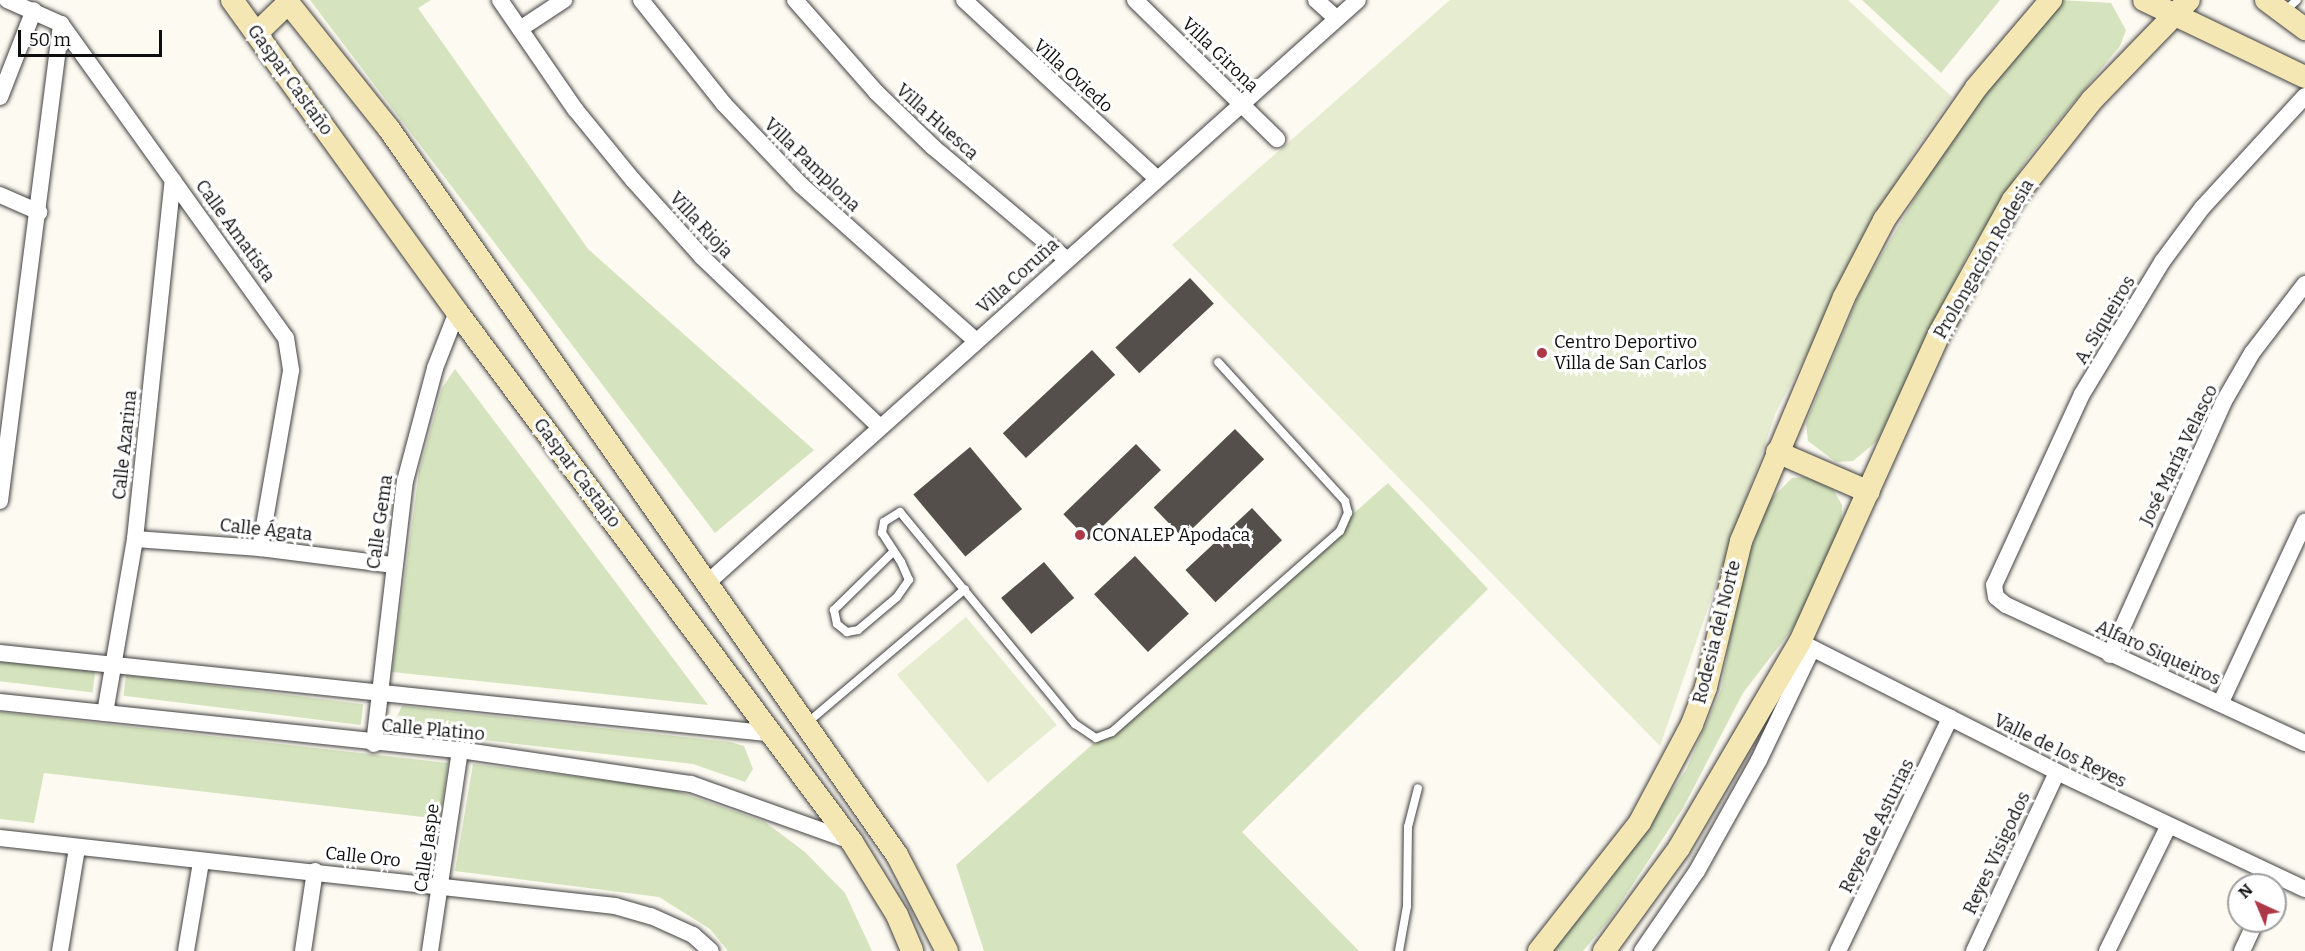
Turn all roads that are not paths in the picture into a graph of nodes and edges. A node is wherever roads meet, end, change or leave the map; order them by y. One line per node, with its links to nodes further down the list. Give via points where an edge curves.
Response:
1 (6, 0): 16 (street, Calle Amatista)
2 (232, 0): 22 (street, Gaspar Castaño)
3 (500, 0): 20 (street, Villa Rioja)
4 (564, 0): 20 (street)
5 (641, 0): 35 (street, Villa Pamplona, via 723,104 801,185)
6 (795, 0): 32 (street, Villa Huesca, via 908,123)
7 (964, 0): 28 (street, Villa Oviedo)
8 (1135, 0): 26 (street, Villa Girona)
9 (1316, 0): 18 (street)
10 (1358, 0): 18 (street, Villa Coruña)
11 (2051, 0): 38 (street, via 1976,88 1884,220 1844,297)
12 (2144, 0): 17 (street)
13 (2189, 0): 17 (street, Prolongación Rodesia)
14 (287, 2): 22 (street); 47 (street, via 388,129)
15 (2282, 5): 21 (street)
16 (34, 10): 19 (street, Calle Amatista); 25 (street)
17 (2172, 16): 23 (street, via 2214,31); 40 (street, Prolongación Rodesia, via 2092,99 2013,200 1939,334)
18 (1337, 19): 26 (street, Villa Coruña)
19 (61, 24): 29 (street, Calle Amatista); 31 (street)
20 (520, 29): 37 (street, Villa Rioja, via 575,109 671,223)
21 (2305, 29)
22 (257, 33): 34 (street, Gaspar Castaño)
23 (2305, 77)
24 (2305, 96): 49 (street, A. Siqueiros, via 2202,208 2162,262 2082,394 1994,585)
25 (0, 97)
26 (1243, 104): 27 (street, Villa Girona); 28 (street, Villa Coruña)
27 (1277, 139)
28 (1157, 179): 32 (street, Villa Coruña)
29 (173, 180): 43 (street, Calle Azarina); 44 (street, Calle Amatista, via 286,338 291,371)
30 (0, 195): 31 (street)
31 (39, 212): 39 (street)
32 (1066, 259): 35 (street, Villa Coruña)
33 (2305, 284): 52 (street, José María Velasco, via 2252,353 2223,403)
34 (457, 312): 46 (street, Calle Gema, via 419,423); 60 (street, Gaspar Castaño)
35 (975, 340): 37 (street, Villa Coruña)
36 (1218, 362): 48 (lane, via 1345,501 1348,513 1340,531 1318,551 1112,732 1096,738 1075,724)
37 (879, 425): 47 (street, Villa Coruña)
38 (1777, 452): 40 (street); 85 (street, Rodesia del Norte, via 1741,542 1706,687 1692,724 1640,822)
39 (3, 453): 41 (street)
40 (1869, 492): 50 (street)
41 (0, 501)
42 (2305, 522): 56 (street)
43 (135, 539): 44 (street, Calle Ágata); 53 (street, Calle Azarina)
44 (260, 548): 46 (street, Calle Ágata)
45 (893, 552): 45 (lane, via 834,610 837,624 847,632 858,630 909,580); 48 (lane, via 882,533 884,522 900,512)
46 (392, 565): 54 (street, Calle Gema)
47 (706, 584): 59 (street)
48 (965, 589): 59 (lane)
49 (1996, 597): 52 (street, Alfaro Siqueiros)
50 (1806, 645): 58 (street, Valle de los Reyes); 86 (street, via 1679,848); 87 (street, via 1759,760 1697,871)
51 (0, 652): 53 (street, Calle Platino)
52 (2110, 655): 56 (street, Alfaro Siqueiros)
53 (114, 663): 54 (street, Calle Platino); 57 (street, Calle Azarina)
54 (382, 696): 60 (street, Calle Platino); 62 (street, Calle Gema)
55 (0, 702): 57 (street, Calle Platino)
56 (2221, 702): 61 (street, Alfaro Siqueiros)
57 (105, 712): 62 (street, Calle Platino)
58 (1950, 718): 64 (street, Valle de los Reyes); 88 (street, Reyes de Asturias)
59 (805, 725): 83 (street, via 897,855)
60 (774, 734): 68 (street, Gaspar Castaño)
61 (2305, 743)
62 (374, 744): 63 (street, Calle Platino)
63 (460, 750): 68 (street, Calle Platino, via 691,784); 74 (street, Calle Jaspe)
64 (2057, 772): 66 (street, Valle de los Reyes); 89 (street, Reyes Visigodos)
65 (1418, 788): 84 (lane, via 1408,827 1407,906)
66 (2169, 825): 72 (street, Valle de los Reyes); 90 (street)
67 (0, 838): 69 (street, Calle Oro)
68 (852, 842): 82 (street, Gaspar Castaño, via 892,906)
69 (77, 848): 70 (street, Calle Oro); 77 (street)
70 (201, 862): 71 (street, Calle Oro); 78 (street)
71 (315, 871): 74 (street, Calle Oro); 79 (street)
72 (2262, 873)
73 (2287, 884): 75 (street, Valle de los Reyes)
74 (442, 885): 80 (street, Calle Jaspe); 81 (street, Calle Oro, via 615,906 651,916 693,936)
75 (2305, 889)
76 (2250, 933): 91 (street)
77 (60, 951)
78 (186, 951)
79 (303, 951)
80 (430, 951)
81 (711, 951)
82 (912, 951)
83 (947, 951)
84 (1399, 951)
85 (1539, 951)
86 (1604, 951)
87 (1642, 951)
88 (1838, 951)
89 (1974, 951)
90 (2108, 951)
91 (2242, 951)

